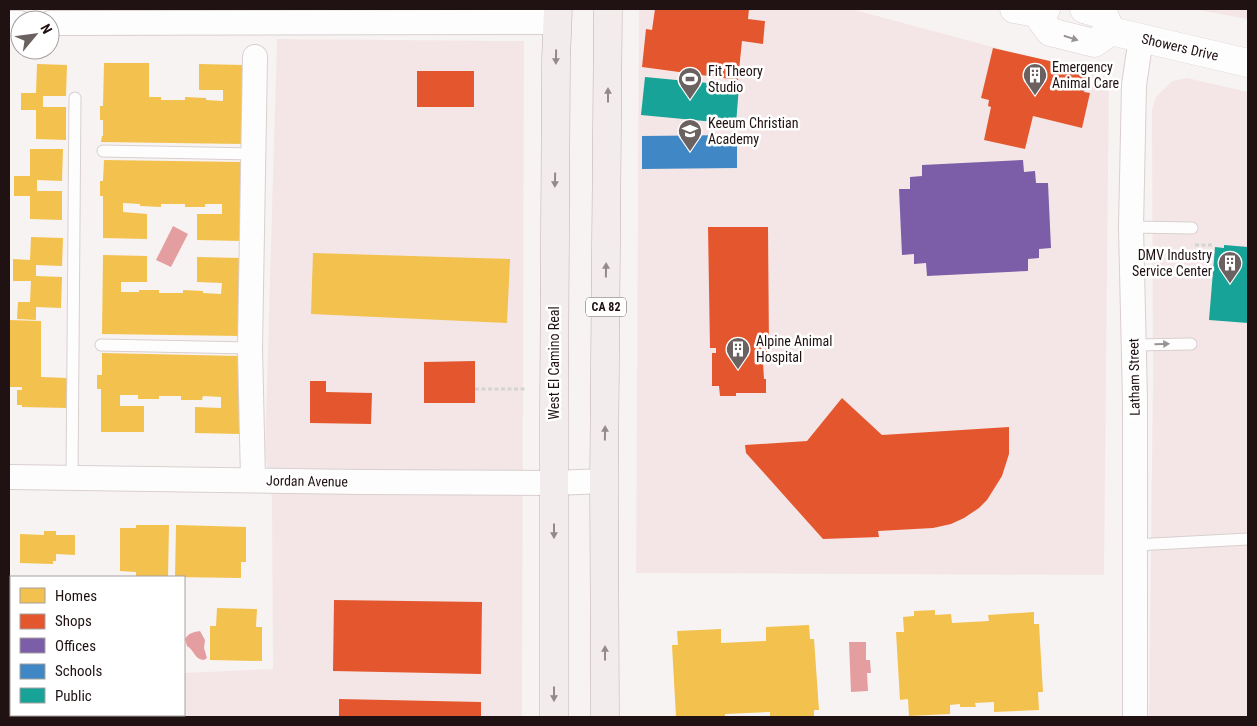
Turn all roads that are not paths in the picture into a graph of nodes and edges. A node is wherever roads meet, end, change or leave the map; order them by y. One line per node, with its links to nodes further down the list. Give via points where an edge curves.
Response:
1 (608, 9): 23 (main road, CA 82, one-way to 1)
2 (1084, 9): 7 (street, via 1104,15)
3 (1032, 10): 7 (street, one-way to 7, via 1050,32 1081,41 1094,43)
4 (558, 15): 5 (street); 24 (main road, West El Camino Real, one-way to 24)
5 (204, 16): 6 (street)
6 (60, 23)
7 (1111, 31): 8 (street, Showers Drive)
8 (1141, 38): 10 (street, Showers Drive); 14 (street, Latham Street, via 1134,85)
9 (255, 57): 13 (street)
10 (1248, 62)
11 (75, 98): 21 (lane)
12 (103, 151): 13 (lane)
13 (253, 154): 19 (street)
14 (1132, 227): 15 (lane); 18 (street, Latham Street)
15 (1192, 228)
16 (1191, 344): 18 (lane, one-way to 16)
17 (101, 345): 19 (lane)
18 (1134, 345): 26 (street, Latham Street)
19 (250, 348): 22 (street)
20 (9, 477): 21 (street, Jordan Avenue)
21 (72, 478): 22 (street, Jordan Avenue)
22 (253, 479): 24 (street, Jordan Avenue)
23 (604, 481): 24 (street, Jordan Avenue); 28 (main road, CA 82, one-way to 23)
24 (554, 483): 27 (main road, West El Camino Real, one-way to 27)
25 (1248, 539): 26 (lane)
26 (1135, 545): 29 (street, Latham Street)
27 (554, 717)
28 (605, 717)
29 (1135, 717)

